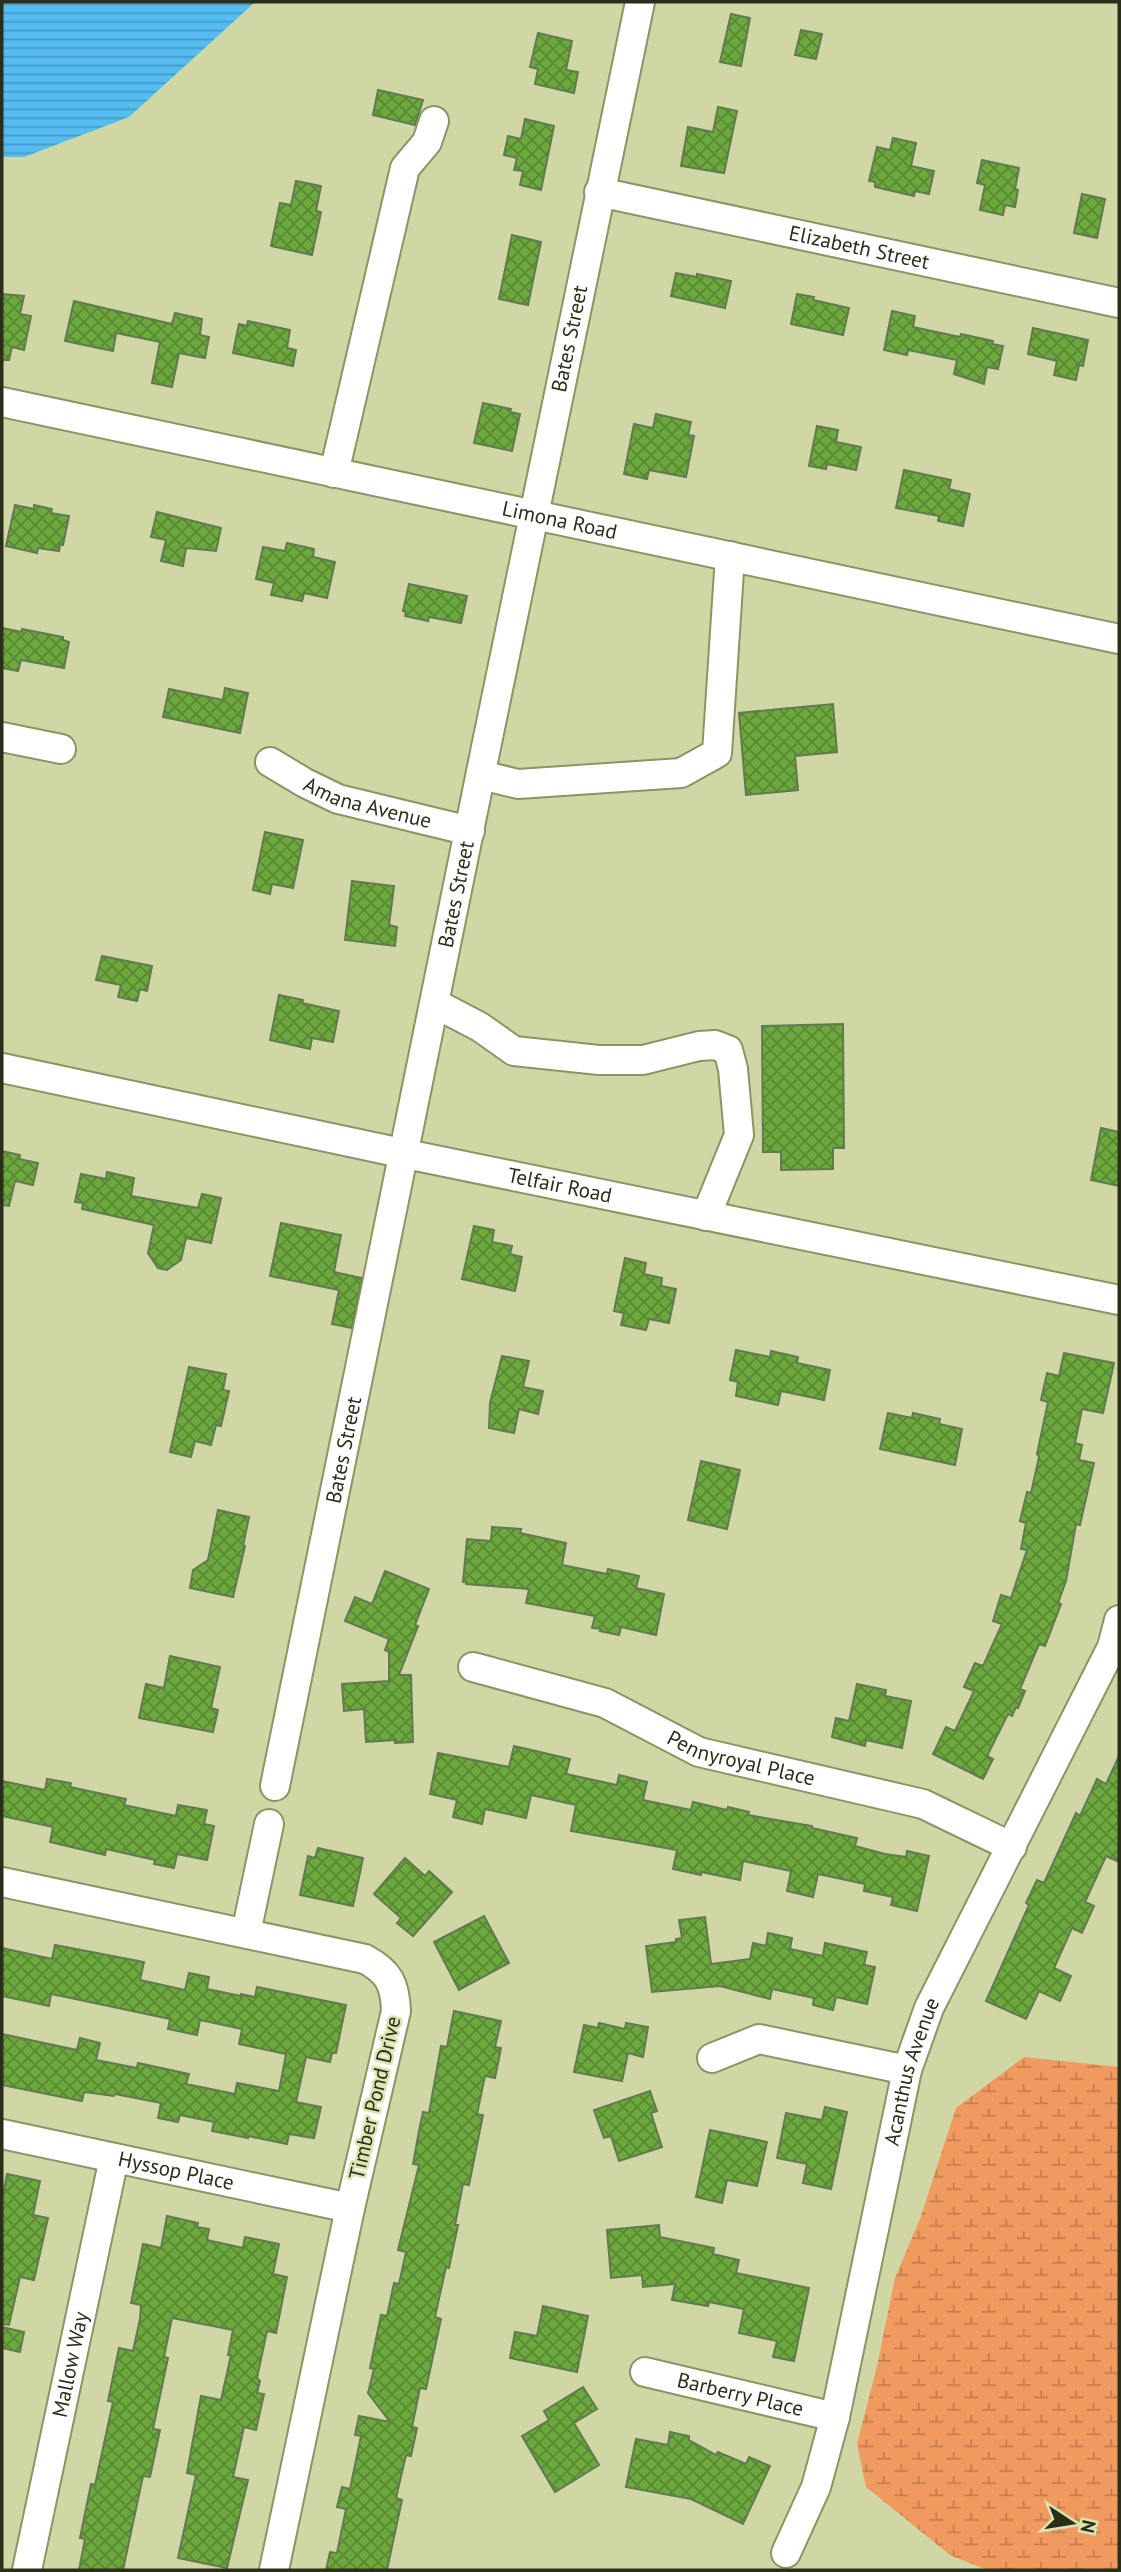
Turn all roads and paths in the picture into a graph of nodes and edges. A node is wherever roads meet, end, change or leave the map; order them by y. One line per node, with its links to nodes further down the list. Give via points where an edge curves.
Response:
1 (640, 2): 3 (street, Bates Street)
2 (434, 121): 6 (street, via 427,142 405,168)
3 (599, 192): 4 (street, Elizabeth Street); 7 (street, Bates Street)
4 (1119, 303)
5 (2, 402): 6 (street, Limona Road)
6 (334, 473): 7 (street, Limona Road)
7 (532, 513): 8 (street, Limona Road); 13 (street, Bates Street)
8 (730, 556): 9 (street, Limona Road); 13 (street, via 717,752 681,773 518,784)
9 (1119, 639)
10 (2, 737): 11 (street)
11 (61, 750)
12 (271, 762): 14 (street, Amana Avenue, via 338,799)
13 (481, 775): 14 (street, Bates Street)
14 (470, 831): 15 (street, Bates Street)
15 (436, 1004): 17 (street, Bates Street); 18 (street, via 514,1051 643,1060 699,1046 728,1050 738,1135)
16 (2, 1068): 17 (street, Telfair Road)
17 (406, 1154): 18 (street, Telfair Road); 22 (street, Bates Street)
18 (706, 1216): 19 (street, Telfair Road)
19 (1119, 1300)
20 (1119, 1620): 24 (street, Acanthus Avenue, via 1112,1647)
21 (472, 1667): 24 (street, Pennyroyal Place, via 605,1703 699,1752 923,1804)
22 (275, 1786)
23 (269, 1824): 26 (street)
24 (1012, 1847): 28 (street, Acanthus Avenue, via 929,2008)
25 (2, 1882): 26 (street, Timber Pond Drive)
26 (246, 1933): 31 (street, Timber Pond Drive, via 365,1959 379,1967 395,1994 396,2011)
27 (712, 2058): 28 (street, via 759,2039)
28 (908, 2070): 33 (street, Acanthus Avenue)
29 (2, 2134): 30 (street, Hyssop Place)
30 (114, 2158): 31 (street, Hyssop Place); 35 (street, Mallow Way)
31 (350, 2208): 36 (street, Timber Pond Drive)
32 (645, 2372): 33 (street, Barberry Place)
33 (835, 2417): 34 (street, Acanthus Avenue, via 816,2487)
34 (786, 2553)
35 (27, 2570)
36 (274, 2570)

